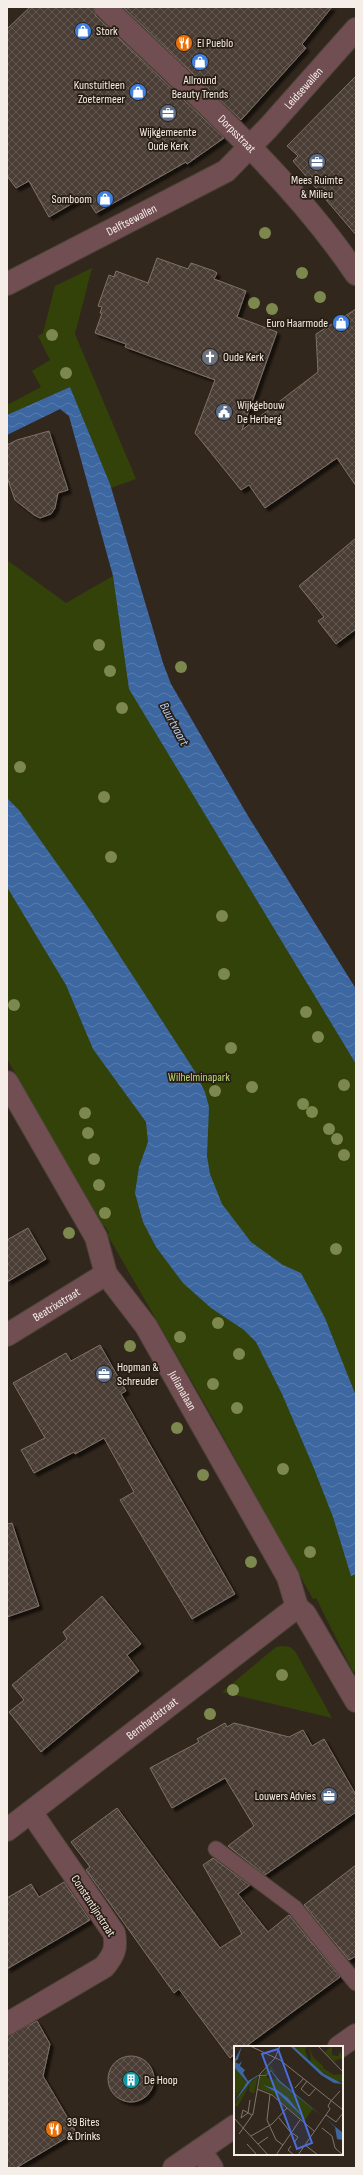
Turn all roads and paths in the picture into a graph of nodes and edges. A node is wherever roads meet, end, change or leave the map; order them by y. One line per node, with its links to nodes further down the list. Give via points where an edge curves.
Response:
1 (105, 7): 3 (street, Dorpsstraat)
2 (356, 29): 3 (street, Leidsewallen)
3 (250, 147): 4 (street, Dorpsstraat, via 333,239); 5 (street, Delftsewallen, via 217,177)
4 (356, 274)
5 (7, 284)
6 (7, 1082): 7 (street, Julianalaan, via 96,1236)
7 (106, 1274): 8 (street, Beatrixstraat); 9 (street, Julianalaan, via 149,1333 288,1577)
8 (7, 1335)
9 (297, 1607): 10 (street, Julianalaan, via 305,1614); 11 (street, Bernhardstraat)
10 (356, 1701)
11 (31, 1812): 12 (street, Bernhardstraat); 15 (street, Constantijnstraat, via 114,1933 116,1944 114,1956 104,1967)
12 (9, 1822)
13 (216, 1849): 14 (lane, via 295,1908)
14 (356, 1983)
15 (7, 2024)
16 (356, 2034): 17 (street)
17 (341, 2046)
18 (234, 2127): 19 (street)
19 (200, 2150): 20 (street); 21 (street)
20 (174, 2168)
21 (212, 2168)

